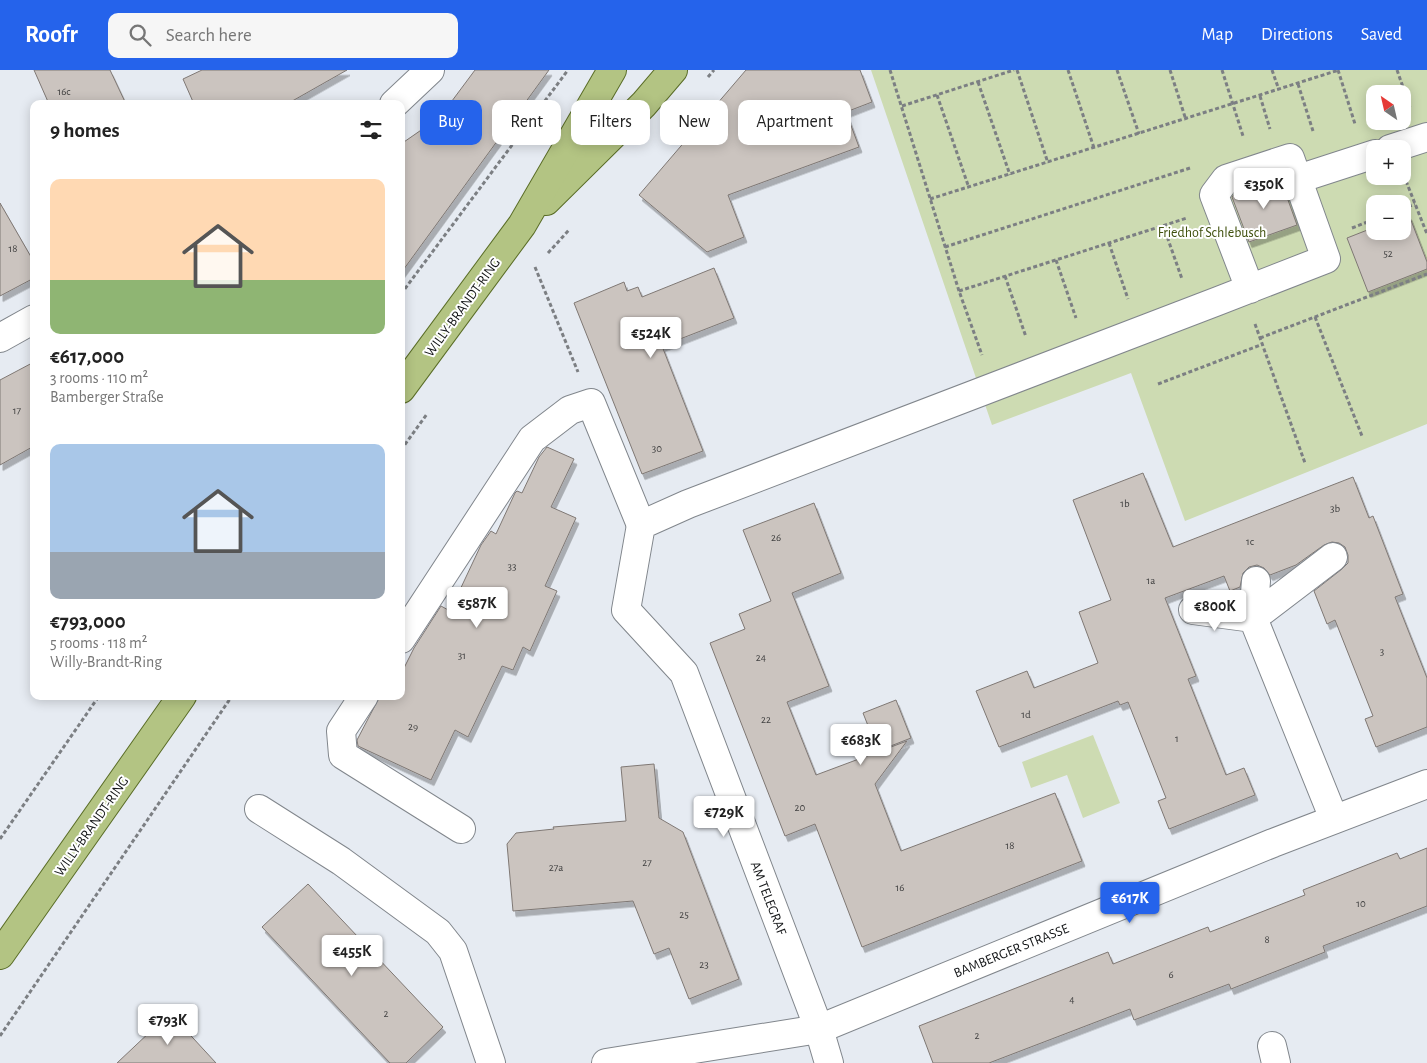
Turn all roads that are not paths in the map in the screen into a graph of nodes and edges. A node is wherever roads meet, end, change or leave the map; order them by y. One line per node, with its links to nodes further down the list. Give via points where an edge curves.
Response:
1 (430, 70): 4 (street)
2 (612, 70): 9 (main road, WILLY-BRANDT-RING)
3 (673, 70): 9 (main road, WILLY-BRANDT-RING, via 644,104)
4 (398, 100)
5 (1427, 137): 6 (street)
6 (1411, 142)
7 (1366, 157): 8 (street)
8 (1298, 180): 10 (street, via 1326,259); 10 (street, via 1290,158 1226,179 1214,195)
9 (522, 225): 13 (main road, WILLY-BRANDT-RING)
10 (1247, 290): 14 (street, via 1036,369)
11 (30, 321): 12 (street)
12 (0, 338)
13 (405, 384)
14 (641, 525): 19 (street, via 591,403 570,410 532,439); 27 (street, AM TELEGRAF, via 626,610 684,673)
15 (1333, 557): 18 (street)
16 (1256, 581): 18 (street)
17 (1193, 610): 18 (street)
18 (1252, 618): 24 (street)
19 (405, 633)
20 (179, 700): 26 (main road, WILLY-BRANDT-RING)
21 (361, 700): 25 (street, via 341,731 343,754)
22 (1427, 784): 24 (street, BAMBERGER STRASSE)
23 (258, 809): 28 (street, via 341,861 438,932 453,951)
24 (1334, 820): 27 (street, BAMBERGER STRASSE)
25 (461, 829)
26 (0, 955)
27 (819, 1029): 29 (street, BAMBERGER STRASSE); 30 (street, AM TELEGRAF)
28 (491, 1063)
29 (606, 1063)
30 (829, 1063)

